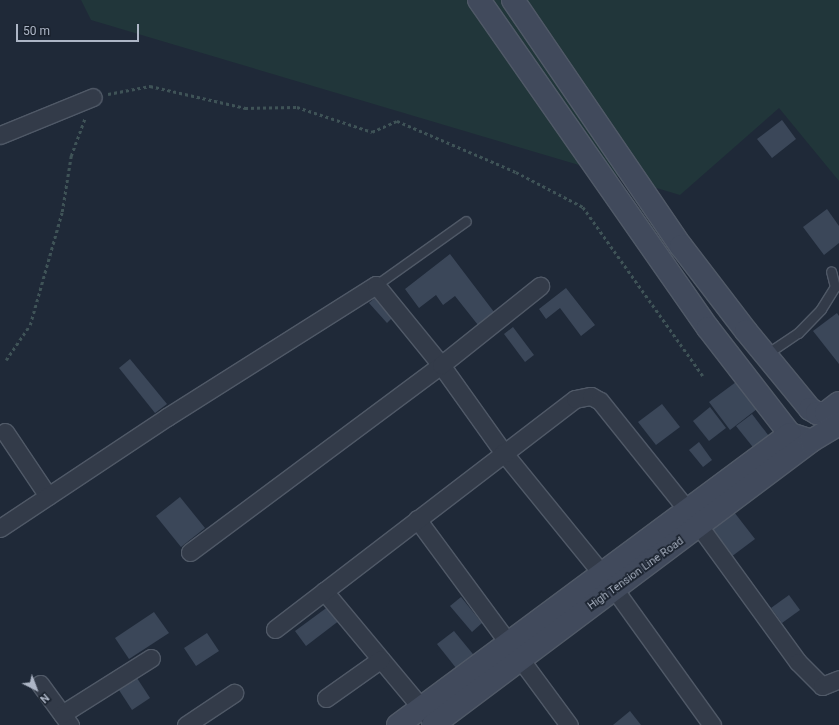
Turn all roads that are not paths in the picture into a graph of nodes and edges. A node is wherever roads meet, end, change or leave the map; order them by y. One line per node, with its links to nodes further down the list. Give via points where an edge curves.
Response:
1 (479, 0): 14 (main road, via 634,224)
2 (513, 0): 9 (main road, via 681,246)
3 (93, 97): 4 (street)
4 (0, 135)
5 (466, 222): 7 (lane)
6 (831, 271): 9 (lane, via 835,287 821,309 798,332)
7 (376, 284): 10 (street); 17 (street)
8 (540, 286): 10 (street)
9 (765, 355): 11 (main road, via 817,413 826,413)
10 (441, 365): 16 (street); 21 (street)
11 (839, 403)
12 (839, 424): 15 (main road)
13 (5, 432): 17 (street)
14 (790, 434): 15 (main road); 19 (main road)
15 (811, 441): 19 (main road)
16 (503, 452): 18 (street); 19 (street, via 575,398 591,396 600,401); 22 (street)
17 (48, 496): 20 (street)
18 (417, 519): 23 (street); 25 (street)
19 (694, 519): 22 (main road); 29 (street, via 798,662 822,686)
20 (0, 528)
21 (190, 552)
22 (608, 581): 25 (main road); 28 (main road, High Tension Line Road); 38 (street)
23 (324, 591): 24 (street); 27 (street)
24 (274, 629)
25 (509, 641): 28 (street); 33 (main road)
26 (151, 658): 34 (street)
27 (381, 659): 32 (street); 33 (street)
28 (521, 659): 33 (main road, High Tension Line Road); 37 (street)
29 (839, 679)
30 (40, 684): 34 (street)
31 (234, 693): 35 (street)
32 (326, 698)
33 (430, 719): 36 (main road)
34 (66, 720)
35 (186, 725)
36 (398, 725)
37 (569, 725)
38 (712, 725)

